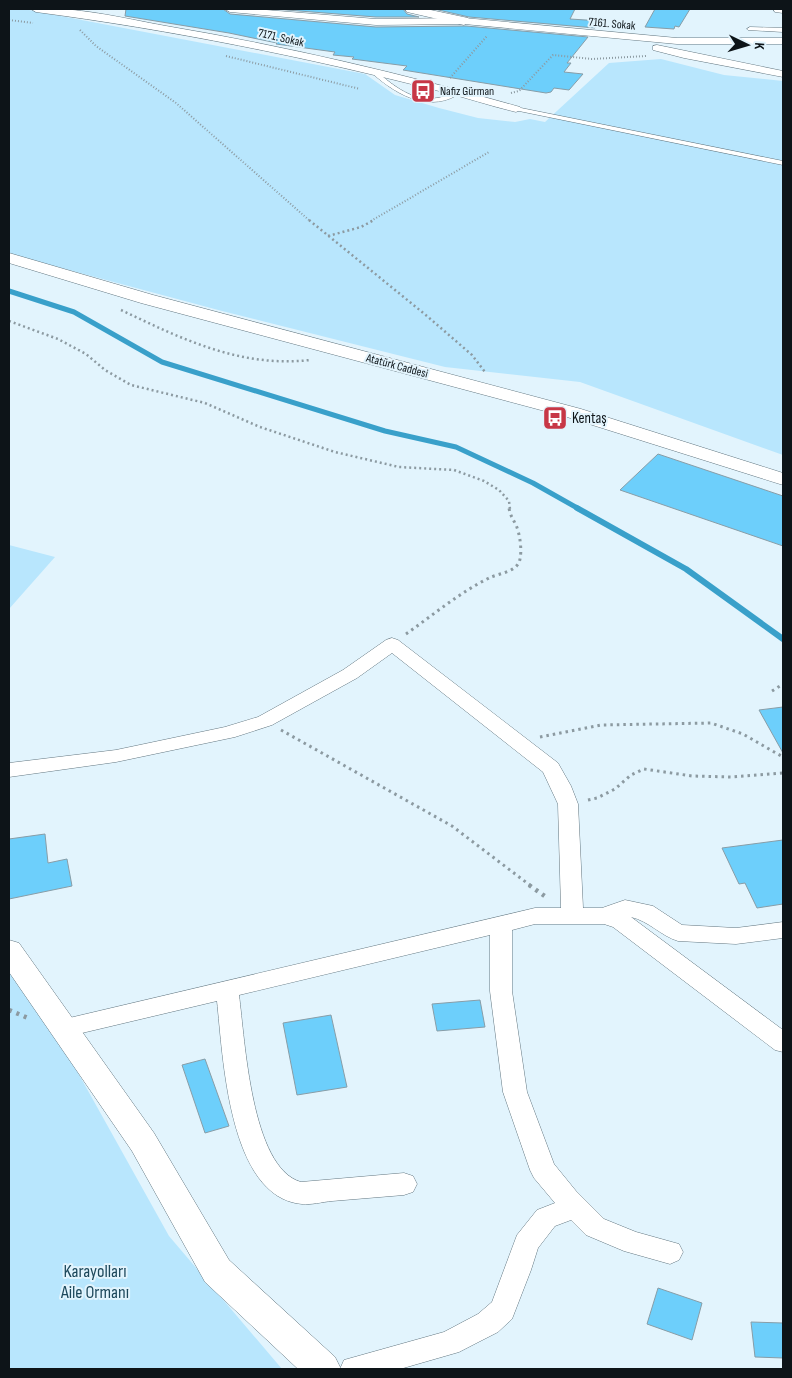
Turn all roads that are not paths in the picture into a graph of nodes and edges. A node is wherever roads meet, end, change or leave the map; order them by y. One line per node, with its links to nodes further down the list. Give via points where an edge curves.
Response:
1 (36, 9): 11 (street, 7171. Sokak, via 220,38)
2 (230, 9): 6 (street, 7161. Sokak, via 319,19 431,24)
3 (411, 9): 6 (street)
4 (780, 9): 5 (street)
5 (783, 9)
6 (464, 21): 9 (street, 7161. Sokak)
7 (750, 29): 8 (lane)
8 (783, 30)
9 (625, 38): 10 (street, 7161. Sokak); 12 (street, via 684,55)
10 (783, 41)
11 (375, 73): 13 (street, 7171. Sokak); 13 (lane, via 387,84 415,99 439,101)
12 (783, 74)
13 (459, 92): 14 (street, 7171. Sokak)
14 (516, 109): 15 (lane)
15 (783, 163)
16 (9, 258): 17 (street, Atatürk Caddesi, via 147,299 574,412)
17 (783, 479)
18 (9, 770): 19 (street, via 116,756 228,733 266,721 350,674 392,644 551,768 568,804)
19 (572, 916): 20 (street); 21 (street, via 535,916)
20 (604, 916): 22 (street, via 625,908 644,912 678,933 736,936); 26 (street, via 621,921)
21 (501, 924): 24 (street); 28 (street, via 501,991 515,1092 543,1170)
22 (783, 930)
23 (9, 950): 25 (street)
24 (227, 989): 25 (street); 27 (street, via 245,1123 262,1166 274,1181 301,1193)
25 (65, 1028): 30 (street, via 143,1142 217,1271)
26 (783, 1044)
27 (404, 1184)
28 (575, 1208): 29 (street, via 595,1227 633,1243); 31 (street, via 546,1218 526,1243 502,1310 488,1323 449,1343)
29 (670, 1252)
30 (323, 1369)
31 (354, 1369)

